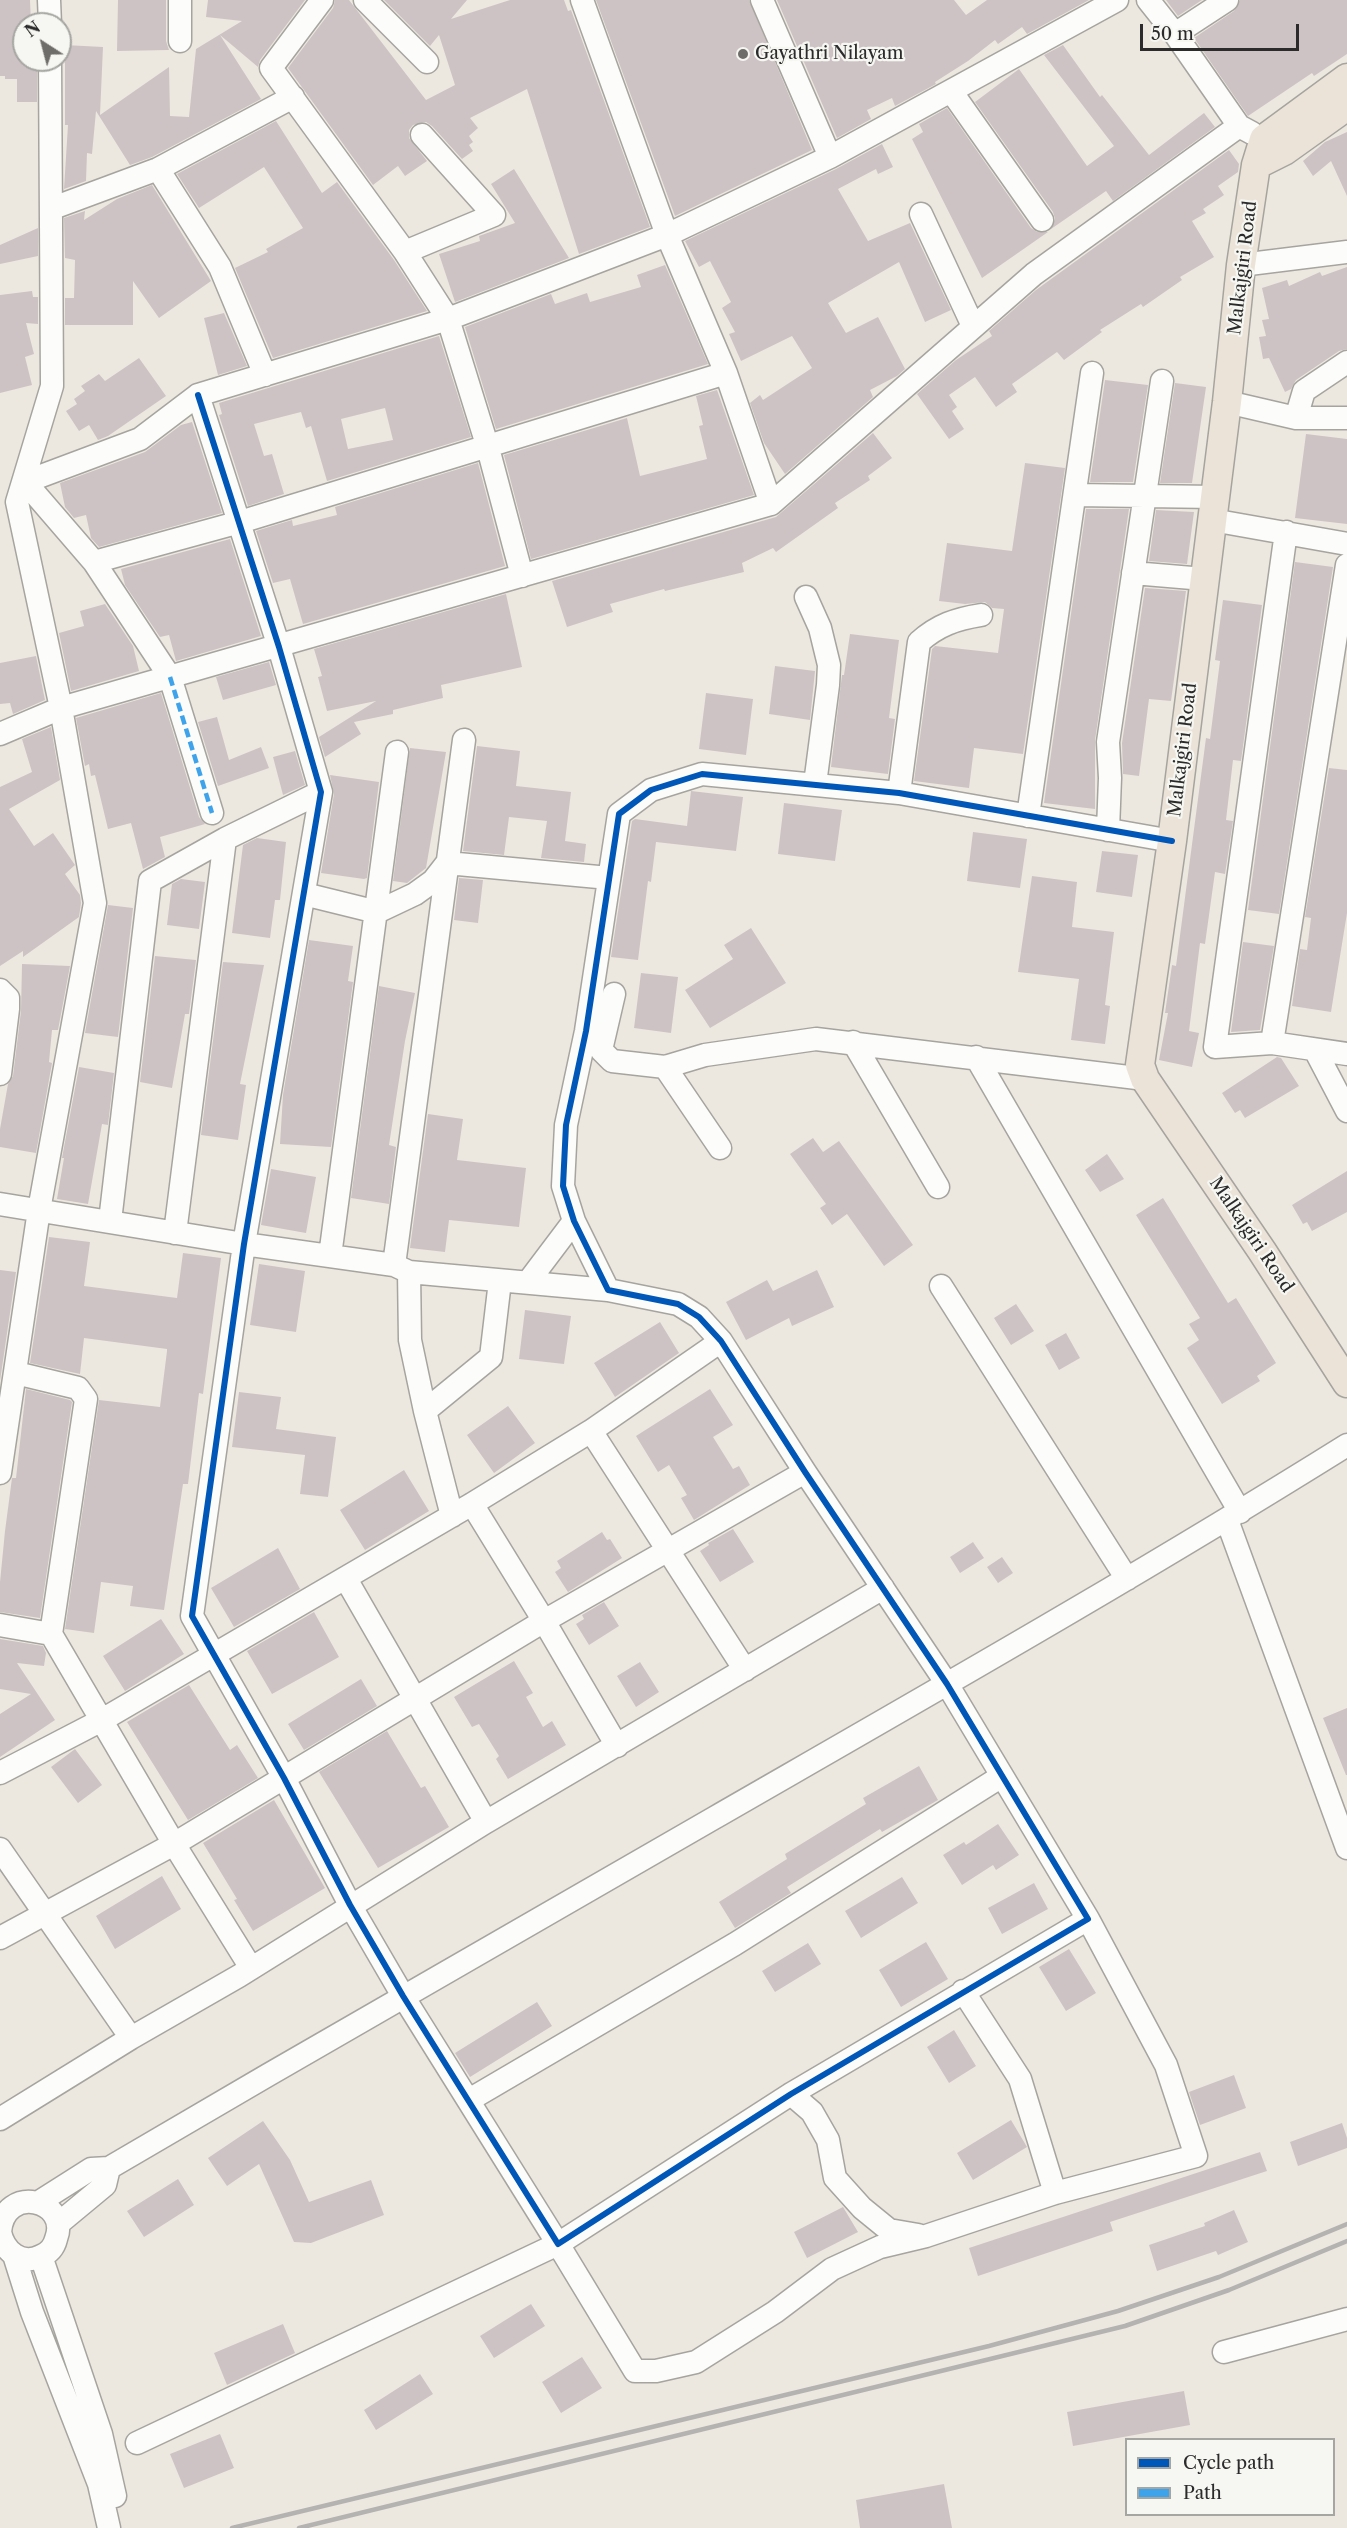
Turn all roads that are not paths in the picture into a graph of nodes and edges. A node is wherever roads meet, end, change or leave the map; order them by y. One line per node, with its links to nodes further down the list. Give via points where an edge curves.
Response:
1 (180, 0): 10 (street)
2 (322, 0): 15 (street, via 271,68)
3 (365, 0): 11 (street)
4 (582, 0): 25 (street)
5 (762, 0): 20 (street)
6 (1117, 0): 14 (street)
7 (1148, 0): 9 (street)
8 (1227, 0): 9 (street)
9 (1175, 34): 19 (street)
10 (180, 41)
11 (427, 62)
12 (50, 72): 22 (street)
13 (1347, 78): 19 (main road)
14 (955, 95): 17 (street); 20 (street); 24 (street)
15 (293, 97): 21 (street); 26 (street)
16 (1347, 106): 19 (main road)
17 (924, 120)
18 (422, 135): 26 (street, via 494,216)
19 (1261, 145): 28 (main road, Malkajgiri Road); 30 (street, via 1034,273)
20 (830, 157): 25 (street)
21 (158, 169): 22 (street); 34 (street, via 220,267)
22 (53, 208): 41 (street, via 52,386)
23 (921, 213): 30 (street)
24 (1042, 220)
25 (667, 235): 29 (street); 32 (street)
26 (405, 252): 29 (street)
27 (1347, 252): 28 (street)
28 (1242, 265): 37 (main road, Malkajgiri Road)
29 (448, 319): 34 (street); 40 (street)
30 (973, 326): 44 (street)
31 (1347, 362): 38 (street, via 1304,392)
32 (726, 373): 40 (street); 44 (street)
33 (1092, 373): 42 (street)
34 (265, 375): 36 (street)
35 (1162, 381): 43 (street)
36 (198, 395): 41 (street, via 140,439); 46 (street)
37 (1227, 402): 38 (street); 45 (main road, Malkajgiri Road)
38 (1296, 418): 39 (street)
39 (1347, 418)
40 (488, 448): 46 (street); 52 (street)
41 (25, 482): 49 (street); 58 (street, via 17,502)
42 (1075, 495): 43 (street); 66 (street)
43 (1144, 495): 45 (street); 51 (street)
44 (771, 504): 52 (street)
45 (1213, 509): 47 (street); 53 (main road, Malkajgiri Road)
46 (240, 522): 49 (street); 56 (street)
47 (1286, 532): 48 (street); 77 (street, via 1215,1047)
48 (1347, 544)
49 (94, 562): 57 (street)
50 (1347, 565): 77 (street)
51 (1133, 573): 53 (street); 67 (street, via 1108,742)
52 (522, 576): 56 (street)
53 (1204, 579): 69 (main road, Malkajgiri Road)
54 (806, 597): 62 (street, via 829,664)
55 (981, 615): 64 (street, via 957,619 919,642)
56 (279, 646): 57 (street); 63 (street)
57 (170, 677): 58 (street); 65 (street)
58 (61, 708): 59 (street); 88 (street, via 95,903)
59 (0, 734)
60 (464, 740): 70 (street)
61 (397, 752): 73 (street)
62 (814, 784): 64 (street); 71 (street, via 702,774 651,790 619,814)
63 (321, 792): 68 (street); 72 (street)
64 (899, 793): 66 (street)
65 (212, 813)
66 (1028, 816): 67 (street)
67 (1108, 830): 69 (street)
68 (225, 839): 89 (street, via 150,881); 91 (street)
69 (1172, 841): 83 (main road, Malkajgiri Road, via 1141,1053)
70 (447, 863): 71 (street); 73 (street, via 433,882); 94 (street)
71 (609, 878): 90 (street, via 586,1030 566,1125 563,1186)
72 (304, 894): 73 (street); 92 (street)
73 (377, 912): 93 (street)
74 (0, 990): 82 (street, via 8,998 8,1009)
75 (614, 994): 81 (street, via 601,1050 612,1061)
76 (853, 1042): 80 (street); 81 (street, via 789,1041 705,1055); 86 (street)
77 (1272, 1043): 79 (street)
78 (1346, 1049): 79 (street)
79 (1315, 1050): 84 (street)
80 (976, 1058): 83 (street); 109 (street)
81 (665, 1067): 85 (street)
82 (0, 1074)
83 (1145, 1079): 101 (main road, Malkajgiri Road, via 1263,1251)
84 (1347, 1111)
85 (720, 1148)
86 (938, 1187)
87 (0, 1204): 88 (street)
88 (39, 1210): 89 (street); 100 (street)
89 (110, 1221): 91 (street)
90 (574, 1221): 96 (street); 98 (street)
91 (176, 1233): 92 (street)
92 (244, 1244): 93 (street); 117 (street, via 192,1616)
93 (330, 1256): 94 (street)
94 (401, 1268): 95 (street); 102 (street, via 410,1340)
95 (500, 1281): 96 (street); 102 (street, via 491,1357)
96 (528, 1282): 98 (street)
97 (941, 1286): 112 (street)
98 (608, 1290): 99 (street, via 678,1304 699,1317)
99 (721, 1341): 103 (street); 105 (street)
100 (16, 1373): 106 (street); 116 (street, via 78,1388 86,1399)
101 (1347, 1383)
102 (425, 1411): 108 (street)
103 (591, 1431): 107 (street); 110 (street)
104 (1347, 1445): 109 (street)
105 (805, 1472): 110 (street); 113 (street)
106 (0, 1473)
107 (472, 1504): 108 (street); 114 (street)
108 (452, 1516): 111 (street)
109 (1233, 1516): 112 (street); 128 (street)
110 (670, 1550): 114 (street); 118 (street)
111 (346, 1579): 117 (street); 120 (street)
112 (1127, 1579): 119 (street)
113 (883, 1588): 118 (street); 119 (street)
114 (544, 1621): 120 (street); 122 (street)
115 (0, 1625): 116 (street)
116 (51, 1634): 121 (street)
117 (213, 1655): 121 (street); 125 (street)
118 (745, 1670): 122 (street)
119 (947, 1684): 124 (street); 136 (street)
120 (415, 1700): 125 (street); 126 (street)
121 (102, 1720): 123 (street); 127 (street)
122 (617, 1746): 126 (street)
123 (0, 1773)
124 (1002, 1776): 132 (street); 139 (street, via 735,1944)
125 (284, 1778): 127 (street); 130 (street)
126 (486, 1822): 130 (street)
127 (174, 1844): 131 (street); 134 (street)
128 (1347, 1848)
129 (0, 1849): 131 (street)
130 (350, 1905): 134 (street); 136 (street)
131 (44, 1915): 133 (street); 137 (street)
132 (1088, 1919): 135 (street); 142 (street, via 1166,2065 1196,2156)
133 (0, 1938)
134 (251, 1968): 137 (street)
135 (963, 1991): 138 (street); 142 (street, via 1020,2079)
136 (403, 1996): 139 (street); 141 (street)
137 (130, 2038): 140 (street)
138 (791, 2094): 146 (street, via 812,2112 828,2140 836,2178 862,2208 889,2230); 148 (street)
139 (469, 2100): 148 (street)
140 (0, 2119)
141 (109, 2168): 143 (street, via 91,2169); 145 (street, via 105,2185)
142 (1054, 2193): 146 (street)
143 (39, 2202): 144 (street); 145 (street, via 54,2214)
144 (5, 2205): 147 (street, via 1,2223)
145 (58, 2224): 149 (street, via 55,2243)
146 (926, 2236): 148 (street, via 880,2247 832,2269 775,2312 696,2362 656,2371 634,2371)
147 (3, 2244): 149 (street, via 32,2259); 153 (street)
148 (558, 2244): 152 (street)
149 (41, 2256): 153 (street, via 101,2434)
150 (1347, 2319): 151 (street)
151 (1224, 2352)
152 (136, 2443)
153 (106, 2485): 154 (street); 155 (street)
154 (109, 2528)
155 (122, 2528)

